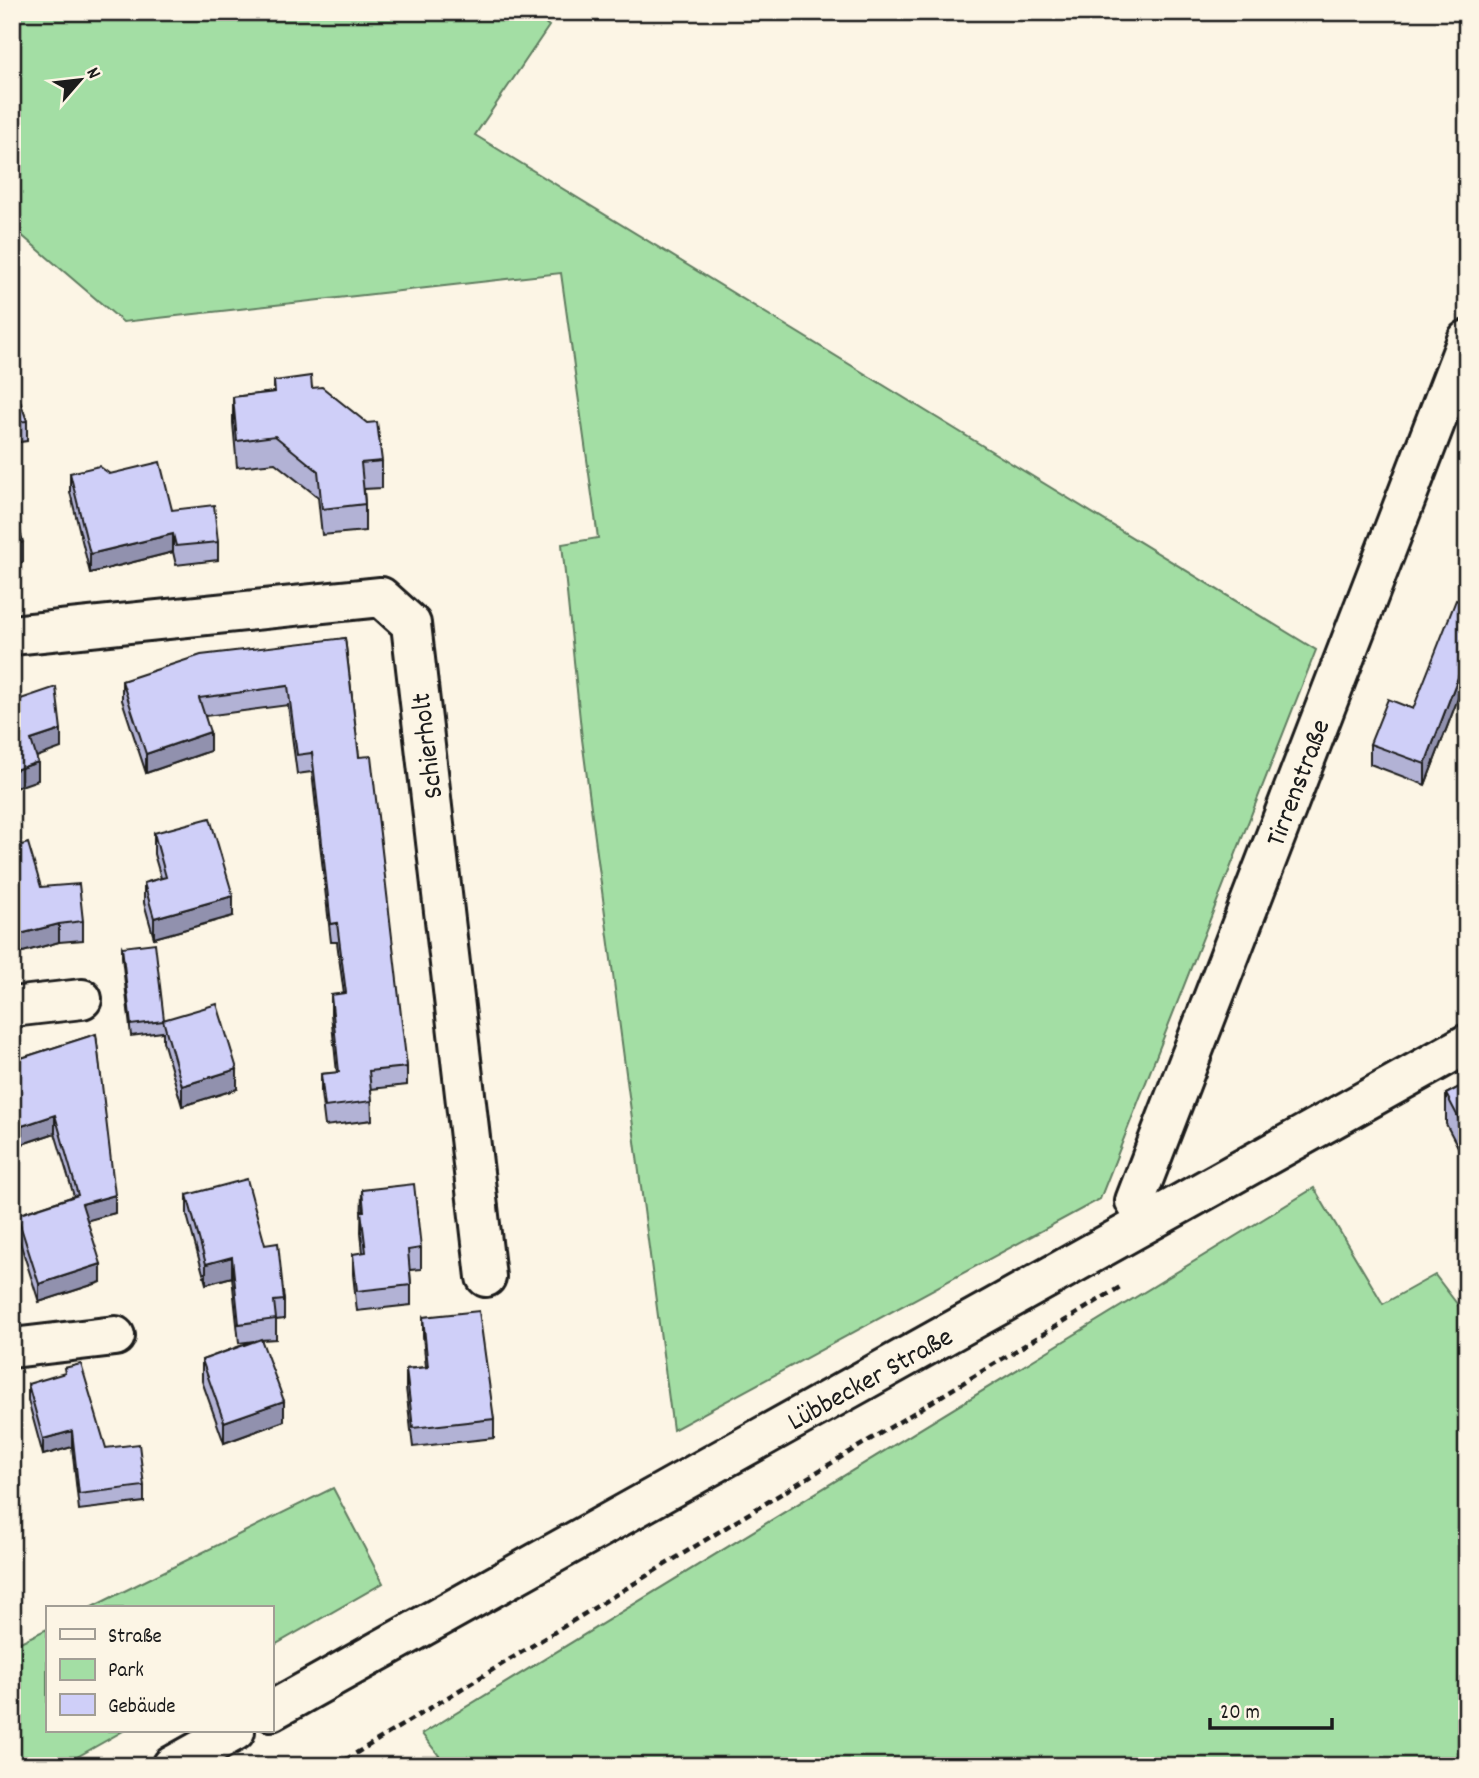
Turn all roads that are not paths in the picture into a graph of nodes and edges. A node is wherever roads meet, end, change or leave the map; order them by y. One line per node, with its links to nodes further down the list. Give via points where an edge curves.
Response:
1 (1467, 340): 6 (street, Tirrenstraße, via 1135,1201)
2 (12, 635): 7 (street, Schierholt, via 381,597 411,624)
3 (82, 999): 4 (street)
4 (12, 1007)
5 (1467, 1044): 6 (street, Lübbecker Straße)
6 (1147, 1222): 10 (street, Lübbecker Straße)
7 (486, 1277)
8 (115, 1336): 9 (street)
9 (12, 1348)
10 (273, 1710)
11 (233, 1732): 12 (street)
12 (172, 1766)

